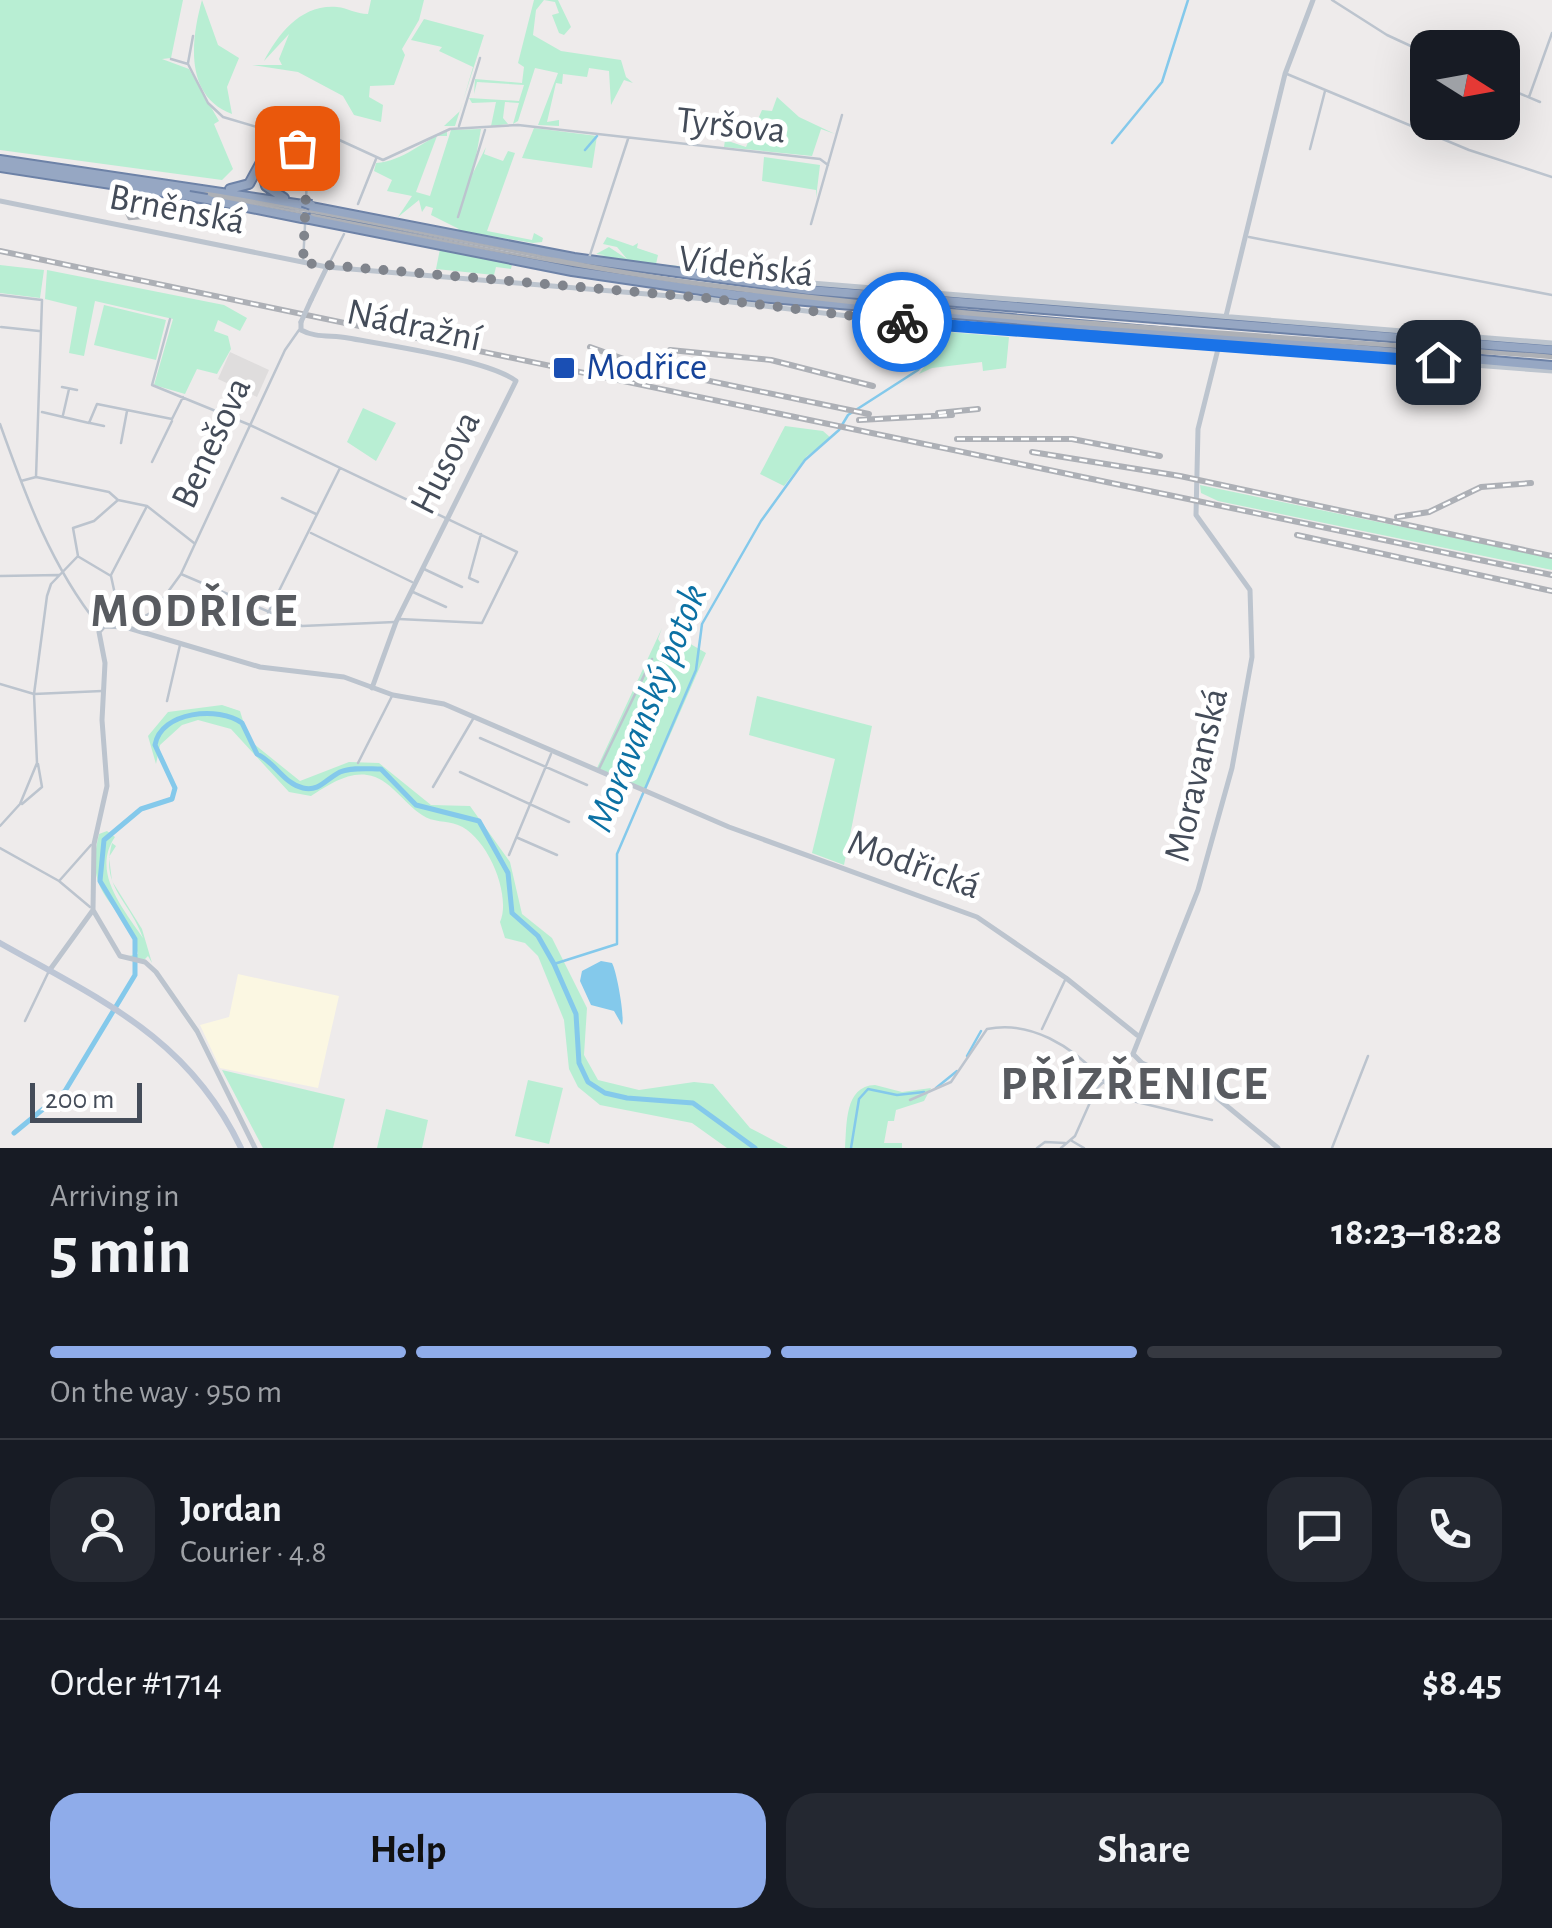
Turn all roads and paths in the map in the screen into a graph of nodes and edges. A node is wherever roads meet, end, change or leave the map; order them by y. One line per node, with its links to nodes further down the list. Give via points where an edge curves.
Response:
1 (1313, 0): 9 (street)
2 (1332, 0): 5 (street)
3 (1552, 34): 12 (street)
4 (194, 36): 8 (street)
5 (1410, 44)
6 (480, 58): 15 (street)
7 (171, 59): 8 (street)
8 (188, 64): 17 (street, via 223,117)
9 (1285, 74): 10 (street); 35 (street)
10 (1325, 90): 21 (street); 26 (street)
11 (1520, 93): 12 (street)
12 (1529, 97): 13 (street)
13 (1540, 102)
14 (842, 115): 25 (street)
15 (458, 127): 16 (street, Tyršova); 22 (street, Tyršova, via 393,158)
16 (485, 128): 19 (street, Tyršova, via 518,125); 32 (street)
17 (283, 134): 18 (street); 20 (street)
18 (334, 138): 22 (street); 27 (street)
19 (628, 139): 25 (street, Tyršova); 36 (street, Tyršova)
20 (283, 143): 24 (street, Brněnská); 37 (street, via 297,148 307,163)
21 (1310, 149)
22 (376, 158): 30 (street)
23 (0, 161): 28 (highway, Vídeňská); 42 (highway, Vídeňská, bridge, via 572,271)
24 (261, 162): 28 (highway, via 240,190); 31 (highway, via 268,188)
25 (828, 164): 33 (street)
26 (1552, 177)
27 (323, 178)
28 (200, 188): 31 (highway, Vídeňská)
29 (0, 201): 37 (street, Brněnská)
30 (358, 204)
31 (310, 205): 36 (highway, Vídeňská)
32 (458, 217)
33 (811, 224)
34 (344, 234): 38 (street)
35 (1246, 236): 41 (street); 43 (street)
36 (589, 260): 39 (highway, Vídeňská)
37 (303, 263): 38 (street, Brněnská)
38 (327, 267): 45 (street, Brněnská, via 706,298); 46 (street, Benešova, bridge)
39 (689, 274): 43 (street, Vídeňská, via 797,276); 50 (highway, Vídeňská, via 856,294)
40 (0, 295): 48 (street, via 42,300)
41 (1552, 295)
42 (854, 308): 45 (highway); 52 (highway, Vídeňská)
43 (1226, 316): 50 (street, Vídeňská)
44 (170, 319): 58 (street, via 152,386)
45 (882, 320): 49 (street, Vídeňská)
46 (300, 326): 54 (street, Nádražní, via 310,334 486,368); 65 (street, Benešova)
47 (2, 327): 48 (street)
48 (40, 331): 60 (street)
49 (1219, 345): 51 (street, Vídeňská); 130 (street, Moravanská, via 1198,429 1196,515 1250,590 1252,657 1228,786 1198,890)
50 (1552, 346)
51 (1359, 356): 52 (highway); 53 (street, Vídeňská)
52 (1440, 357): 53 (highway, Vídeňská)
53 (1552, 369)
54 (516, 381): 76 (street, Husova)
55 (62, 387): 56 (street)
56 (69, 388): 57 (street); 61 (street)
57 (77, 390)
58 (184, 395): 62 (street); 65 (street)
59 (128, 410): 62 (street); 63 (street, via 96,404); 67 (street)
60 (39, 412): 61 (street); 70 (street)
61 (63, 416): 63 (street)
62 (172, 419): 68 (street)
63 (89, 423): 66 (street)
64 (0, 424): 71 (street)
65 (250, 425): 69 (street); 79 (street, Benešova)
66 (104, 426)
67 (121, 443)
68 (152, 462)
69 (340, 466): 75 (street); 76 (street)
70 (36, 477): 71 (street); 73 (street, via 109,492)
71 (21, 481): 82 (street)
72 (282, 498): 75 (street)
73 (118, 500): 74 (street); 80 (street, via 94,521 74,526)
74 (148, 506): 79 (street); 85 (street)
75 (317, 515): 77 (street)
76 (450, 516): 78 (street); 81 (street, Husova)
77 (309, 532): 87 (street); 91 (street)
78 (482, 532): 86 (street, via 469,578); 92 (street, via 517,552 482,623)
79 (195, 544): 83 (street, Benešova)
80 (78, 556): 82 (street); 85 (street)
81 (423, 569): 87 (street, Husova); 88 (street, Husova)
82 (60, 574): 84 (street); 95 (street); 101 (street, via 43,612)
83 (181, 574): 91 (street); 94 (street, Benešova, via 154,612)
84 (0, 576)
85 (111, 576): 93 (street)
86 (478, 582)
87 (416, 584): 89 (street, Husova)
88 (462, 587)
89 (412, 592): 90 (street); 92 (street, Husova)
90 (446, 607)
91 (268, 613): 92 (street, via 314,627)
92 (397, 620): 99 (street, Husova)
93 (114, 626): 94 (street, Modřická); 95 (street, Modřická)
94 (125, 627): 96 (street, Modřická)
95 (100, 628): 100 (street)
96 (181, 644): 99 (street, Modřická); 103 (street)
97 (652, 659): 111 (street)
98 (0, 684): 101 (street)
99 (372, 688): 102 (street, Modřická)
100 (104, 691): 101 (street); 119 (street, via 107,786)
101 (34, 694): 107 (street)
102 (393, 695): 104 (street, Modřická, via 444,704); 108 (street)
103 (166, 701)
104 (474, 718): 106 (street, Modřická); 113 (street)
105 (480, 738): 109 (street)
106 (551, 754): 109 (street); 111 (street, Modřická)
107 (37, 763): 114 (street); 114 (street, via 42,786)
108 (358, 764)
109 (546, 767): 112 (street); 115 (street)
110 (460, 772): 115 (street)
111 (598, 772): 127 (street, Modřická, via 977,917)
112 (587, 785)
113 (433, 787)
114 (20, 804): 117 (street)
115 (530, 804): 116 (street); 118 (street)
116 (569, 822)
117 (0, 826)
118 (516, 838): 121 (street); 122 (street)
119 (94, 844): 123 (street); 124 (street)
120 (0, 848): 123 (street)
121 (509, 855)
122 (557, 855)
123 (59, 882): 124 (street)
124 (94, 910): 126 (street); 139 (street, via 110,943 156,972 197,1032)
125 (0, 943): 126 (main road)
126 (50, 971): 128 (street); 138 (main road, via 124,1014 193,1070)
127 (1066, 978): 129 (street); 130 (street, Modřická)
128 (26, 1021)
129 (1041, 1030): 133 (street); 134 (street, via 1035,1035 987,1029 951,1082)
130 (1137, 1035): 131 (street, Moravanská)
131 (1133, 1054): 133 (street); 142 (street, via 1211,1092)
132 (1368, 1056): 143 (street)
133 (1104, 1081): 135 (street, via 1116,1097); 136 (street)
134 (910, 1100)
135 (1212, 1120)
136 (1069, 1142): 137 (street); 140 (street); 141 (street)
137 (1080, 1147)
138 (241, 1148)
139 (256, 1148)
140 (1037, 1148)
141 (1061, 1148)
142 (1278, 1148)
143 (1332, 1148)

